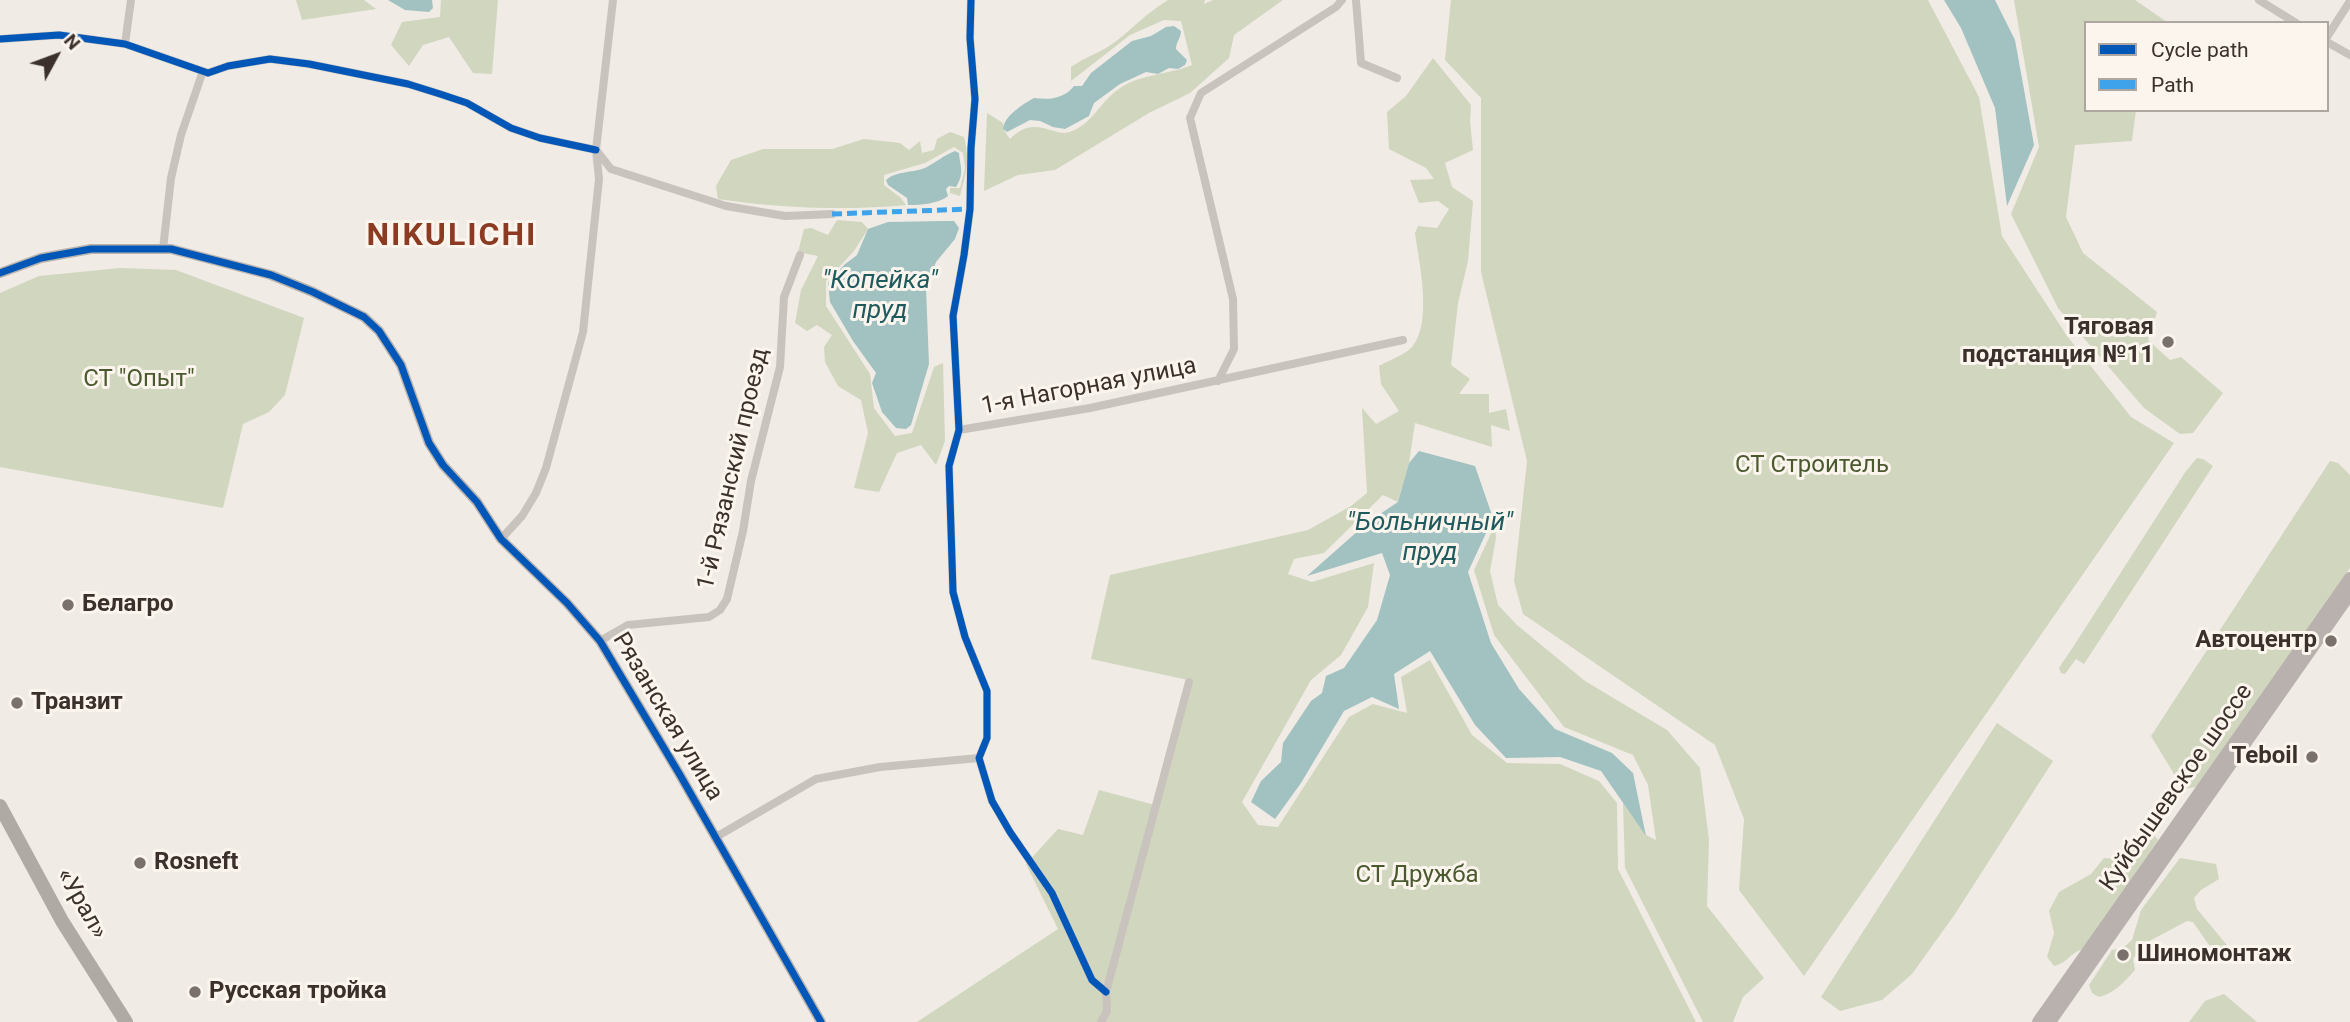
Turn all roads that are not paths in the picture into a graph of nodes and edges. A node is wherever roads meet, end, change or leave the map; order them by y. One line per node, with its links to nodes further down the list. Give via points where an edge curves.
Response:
1 (131, 0): 12 (street)
2 (613, 0): 16 (street)
3 (971, 0): 23 (street, 1-я Нагорная улица, via 975,99 970,209 953,316)
4 (1342, 0): 22 (street, via 1201,93 1190,118 1233,299 1234,349)
5 (1356, 0): 15 (street, via 1361,63)
6 (2259, 0): 8 (street)
7 (2350, 1): 9 (street)
8 (2293, 21)
9 (2329, 36)
10 (0, 39): 12 (street, via 59,35)
11 (2329, 40): 13 (street)
12 (125, 44): 14 (street)
13 (2350, 55)
14 (202, 71): 16 (street, via 270,59 309,64 408,84 467,103 511,128); 18 (street, via 171,178)
15 (1398, 78)
16 (596, 150): 17 (street, via 611,169 726,206 785,216); 24 (street, via 599,179 583,332 537,493)
17 (832, 214)
18 (163, 249): 20 (street, Рязанская улица, via 91,249 41,258); 24 (street, Рязанская улица, via 271,275 364,317 401,365 436,454)
19 (800, 255): 27 (street, 1-й Рязанский проезд, via 784,297 780,367 727,599 709,617 628,625)
20 (0, 273)
21 (1403, 340): 22 (street, 1-я Нагорная улица)
22 (1218, 381): 23 (street, 1-я Нагорная улица)
23 (959, 430): 29 (street, via 949,466 953,592 987,691 987,738)
24 (501, 539): 27 (street, Рязанская улица)
25 (2350, 578): 36 (main road, Куйбышевское шоссе)
26 (2350, 594): 37 (main road, Куйбышевское шоссе)
27 (600, 641): 31 (street, Рязанская улица)
28 (1189, 682): 32 (street)
29 (979, 758): 31 (street, via 880,766 816,779); 32 (street, via 992,801 1052,893 1092,980)
30 (0, 806): 33 (highway, «Урал», via 62,920)
31 (716, 837): 34 (street, Рязанская улица)
32 (1106, 992): 35 (street, via 1107,1011)
33 (126, 1022)
34 (821, 1022)
35 (1101, 1022)
36 (2038, 1022)
37 (2050, 1022)

